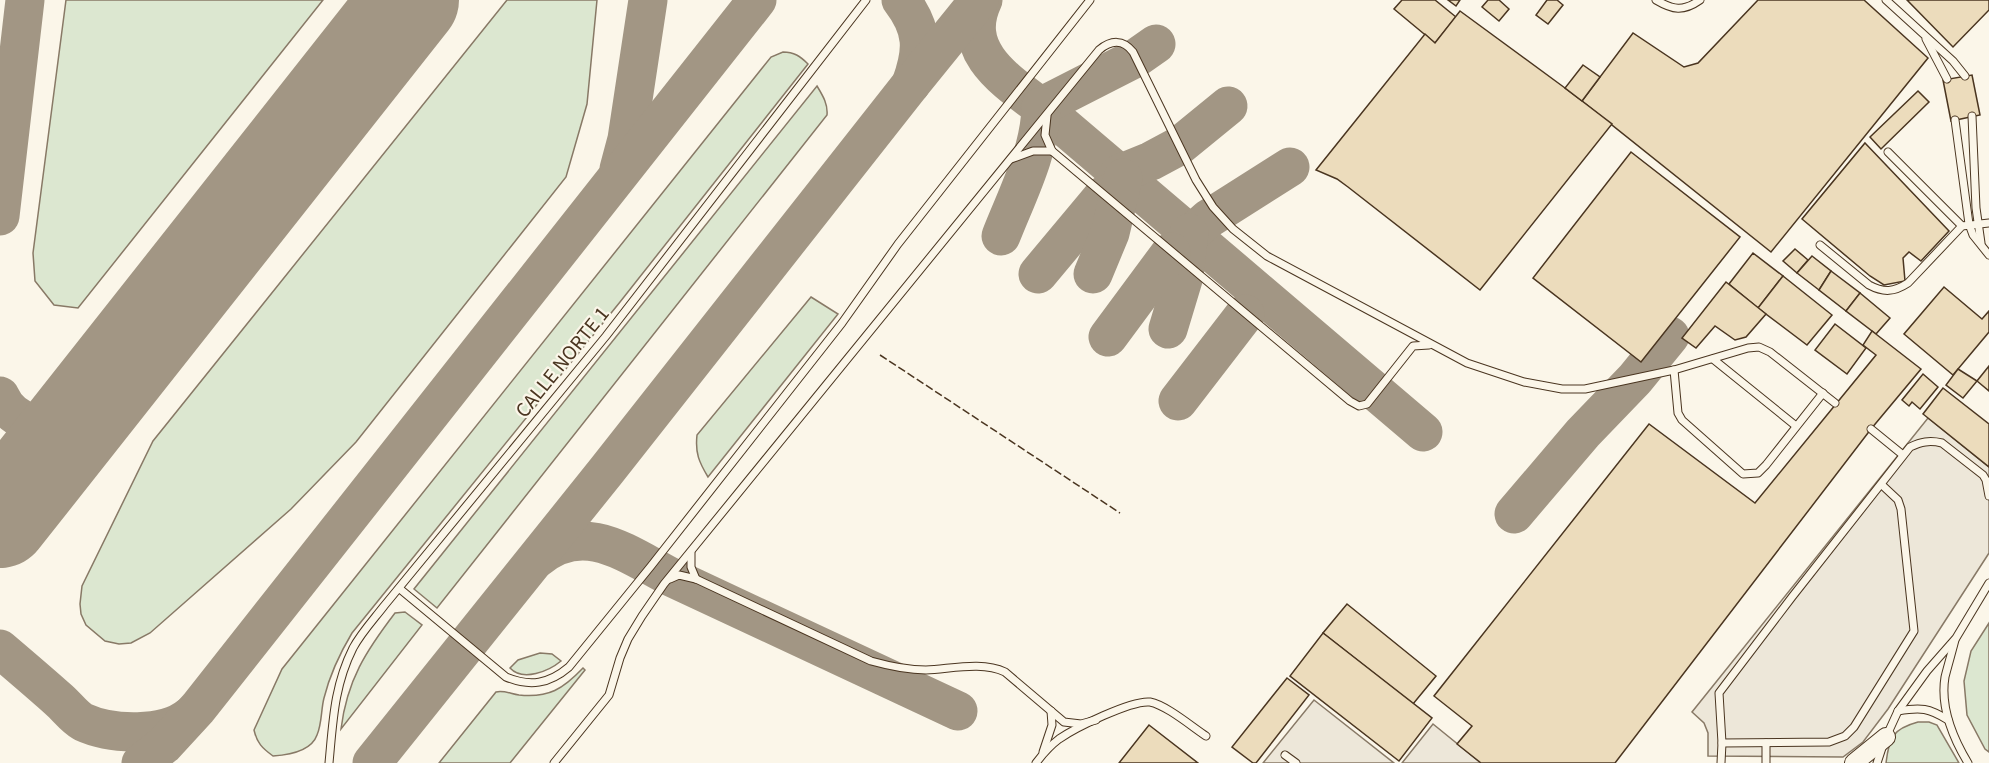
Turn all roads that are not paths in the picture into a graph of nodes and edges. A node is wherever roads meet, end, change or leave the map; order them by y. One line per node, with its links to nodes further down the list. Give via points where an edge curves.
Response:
1 (866, 0): 35 (lane, CALLE NORTE 1, via 606,336)
2 (1090, 0): 35 (lane, via 569,667 542,682 519,682 506,677)
3 (1656, 0): 4 (lane, via 1681,9)
4 (1700, 0)
5 (1886, 0): 6 (lane)
6 (1924, 34): 7 (lane); 8 (lane)
7 (1965, 76)
8 (1947, 80)
9 (1047, 113): 12 (lane, via 1045,135); 14 (lane); 19 (lane, via 1102,47 1117,42 1126,45 1196,180 1229,224 1267,256)
10 (1972, 116): 16 (lane)
11 (1955, 120): 16 (lane)
12 (1052, 151): 14 (lane, via 1033,150); 21 (lane, via 1356,404 1369,402)
13 (1888, 153): 16 (lane)
14 (1009, 161): 31 (lane)
15 (1989, 223): 16 (lane)
16 (1969, 224): 17 (lane, via 1908,283 1889,291 1869,285); 18 (lane, via 1973,236)
17 (1820, 245)
18 (1989, 255)
19 (1407, 331): 20 (lane); 21 (lane)
20 (1432, 345): 21 (lane); 23 (lane, via 1503,376 1562,389 1593,387)
21 (1413, 346)
22 (1713, 359): 23 (lane); 24 (lane, via 1759,347); 26 (lane)
23 (1674, 370): 26 (lane, via 1682,420 1743,474 1758,473)
24 (1823, 393): 25 (lane); 26 (lane)
25 (1835, 403)
26 (1796, 426)
27 (1871, 429): 28 (lane)
28 (1903, 455): 29 (lane); 30 (lane, via 1922,442 1942,443 1983,475)
29 (1882, 485): 43 (lane, via 1719,693); 44 (lane, via 1901,508 1914,631 1845,736 1829,742)
30 (1989, 496)
31 (692, 550): 32 (lane, via 690,562); 33 (lane)
32 (696, 579): 33 (lane, via 680,575); 37 (lane, via 871,661 894,668 999,669)
33 (664, 584): 48 (lane, via 628,639 609,695)
34 (1989, 584): 36 (lane)
35 (400, 589): 47 (lane, CALLE NORTE 1, via 354,646 341,677 335,697)
36 (1956, 638): 38 (lane); 40 (lane, via 1945,679)
37 (1051, 711): 39 (lane, via 1064,722); 46 (lane, via 1050,735)
38 (1898, 711): 40 (lane, via 1925,709); 42 (lane)
39 (1096, 720): 41 (lane, via 1124,707 1151,703); 46 (lane, via 1058,740)
40 (1948, 720): 54 (lane)
41 (1206, 736)
42 (1886, 737): 52 (main road); 53 (lane)
43 (1722, 743): 44 (lane); 50 (lane)
44 (1766, 743): 51 (lane)
45 (1285, 755): 49 (lane)
46 (1038, 761)
47 (329, 763)
48 (554, 763)
49 (1296, 763)
50 (1721, 763)
51 (1766, 763)
52 (1854, 763)
53 (1877, 763)
54 (1968, 763)

